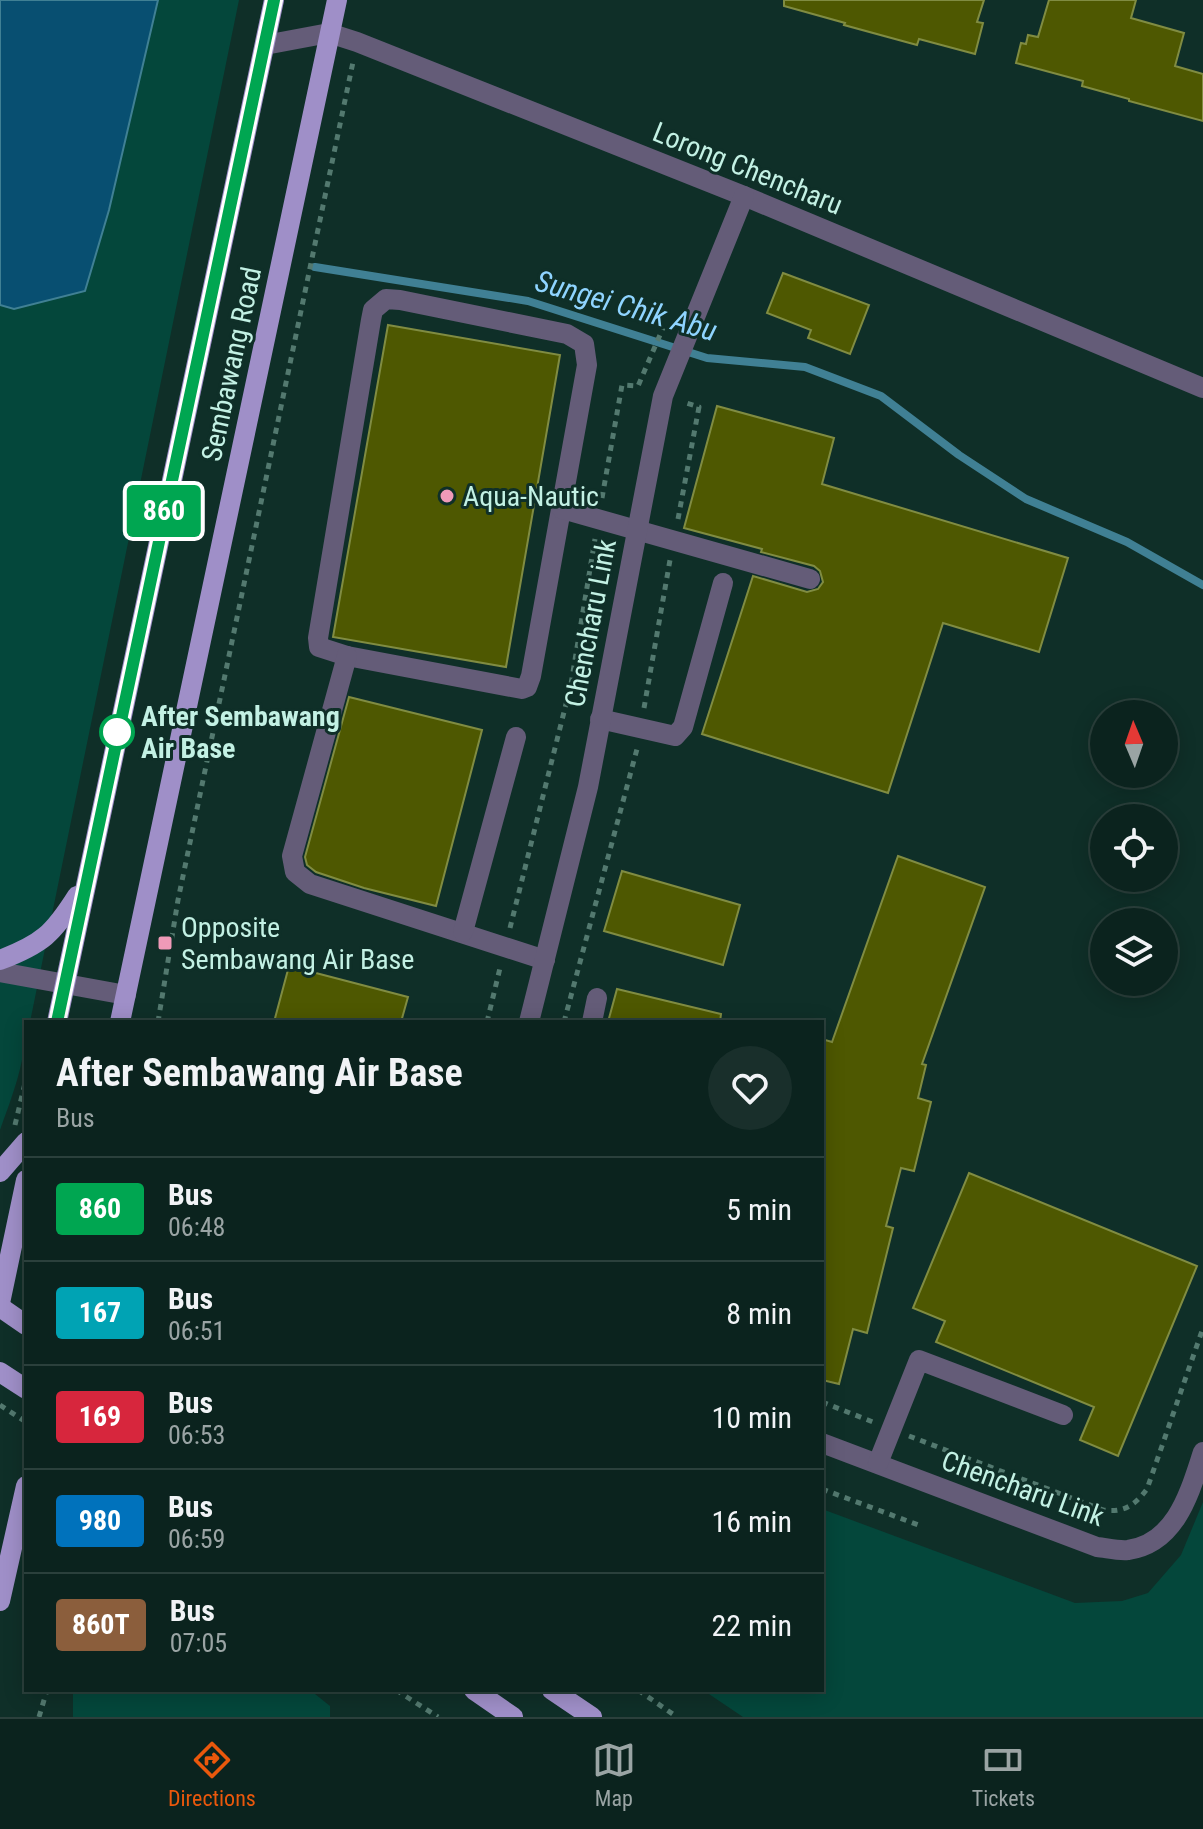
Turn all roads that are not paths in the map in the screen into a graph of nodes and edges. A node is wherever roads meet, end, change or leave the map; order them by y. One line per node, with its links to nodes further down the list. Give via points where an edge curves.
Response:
1 (274, 0): 4 (main road, Sembawang Road)
2 (337, 0): 3 (main road, Sembawang Road)
3 (329, 33): 4 (street, Lorong Chencharu); 5 (street, Lorong Chencharu); 20 (main road, Sembawang Road)
4 (265, 45): 14 (main road, Sembawang Road)
5 (744, 196): 6 (street, Lorong Chencharu); 8 (street, Chencharu Link, via 665,388)
6 (1203, 388)
7 (562, 509): 8 (street); 11 (street, via 527,687 514,689); 11 (street, via 587,365 584,344 567,334 400,300 379,303 371,320 318,638 321,649)
8 (637, 528): 9 (street); 12 (street, Chencharu Link)
9 (810, 579)
10 (723, 583): 12 (street, via 683,727 675,736)
11 (347, 656): 15 (street, via 292,856 295,872 310,884)
12 (600, 719): 17 (street, Chencharu Link)
13 (516, 737): 15 (street)
14 (84, 884): 16 (main road, via 60,924 34,947); 19 (main road, Sembawang Road)
15 (463, 932): 17 (street)
16 (0, 960)
17 (545, 960): 24 (street, Chencharu Link)
18 (0, 972): 19 (street)
19 (64, 984): 20 (street); 22 (main road, Sembawang Road)
20 (126, 995): 23 (main road, Sembawang Road)
21 (597, 998): 25 (street)
22 (57, 1020)
23 (120, 1020)
24 (530, 1020)
25 (592, 1020)
26 (17, 1137): 27 (main road)
27 (0, 1172)
28 (24, 1190): 29 (main road)
29 (0, 1305): 30 (main road)
30 (24, 1323)
31 (0, 1372): 32 (main road)
32 (24, 1388)
33 (1063, 1415): 36 (street, via 919,1360)
34 (824, 1444): 36 (street, Chencharu Link)
35 (1203, 1452): 36 (street, Chencharu Link, via 1187,1500 1168,1531 1150,1544 1126,1550 1097,1547)
36 (878, 1463)
37 (24, 1495): 39 (main road)
38 (24, 1560): 39 (main road)
39 (6, 1574): 40 (main road)
40 (0, 1601)
41 (477, 1692): 43 (main road)
42 (555, 1692): 44 (main road)
43 (513, 1717)
44 (592, 1717)

